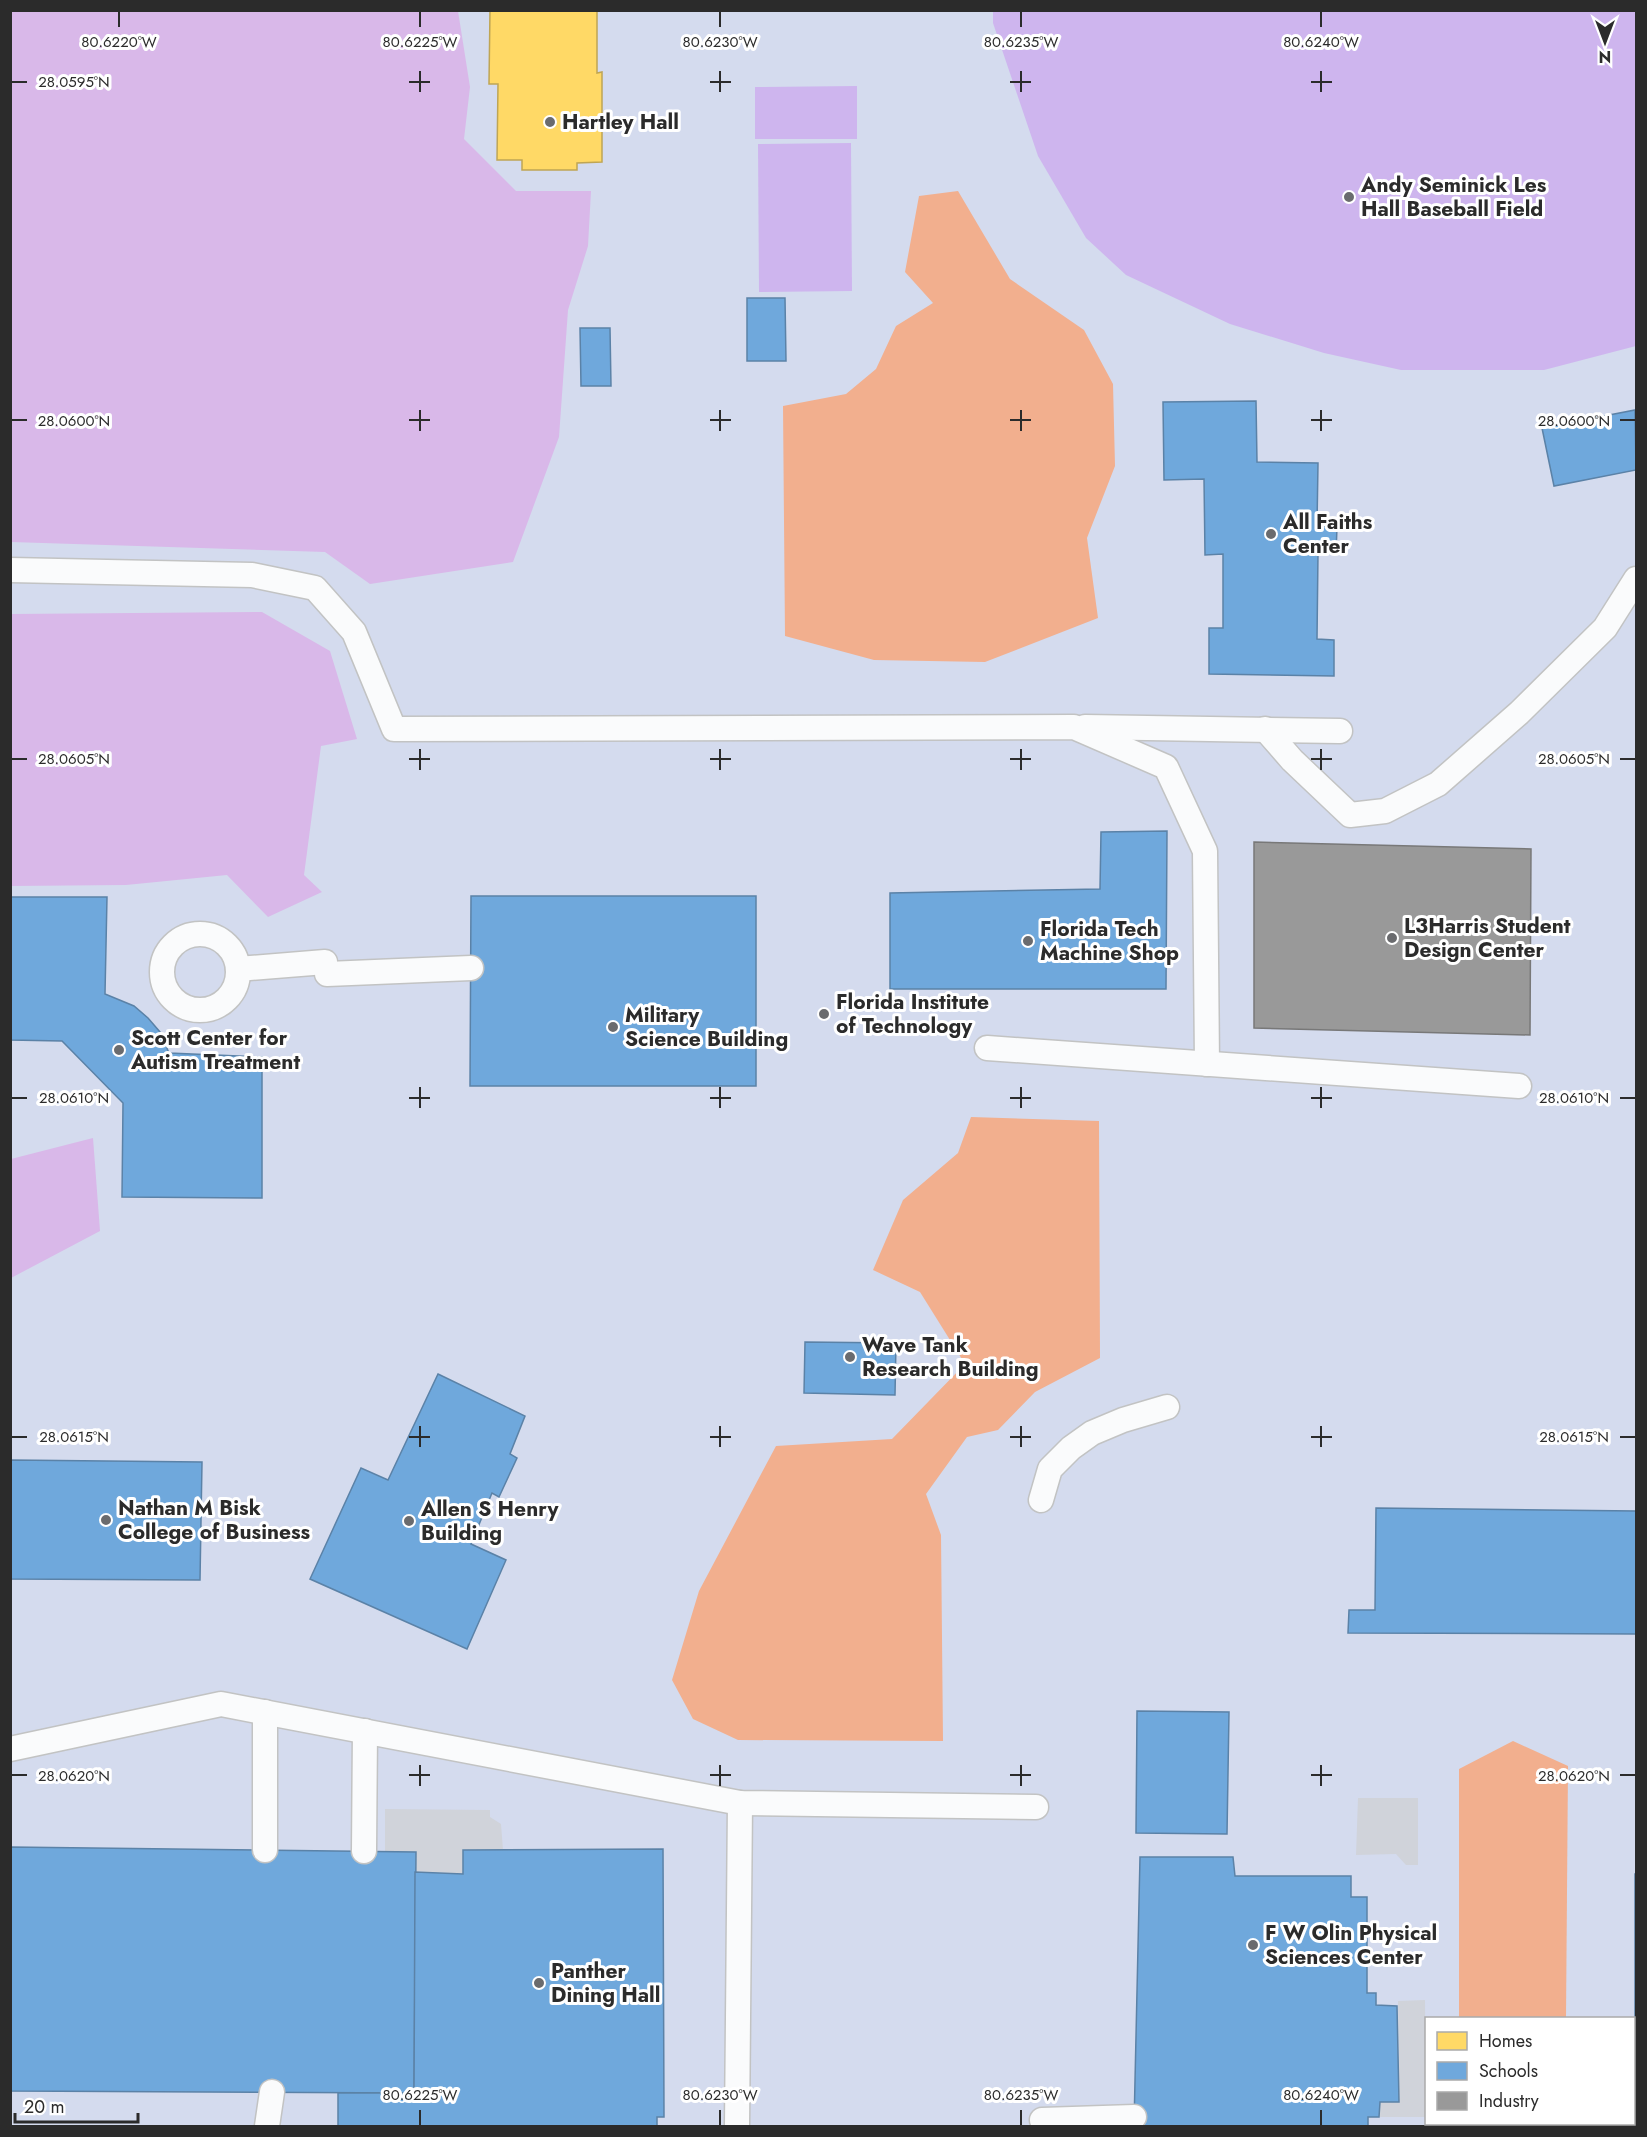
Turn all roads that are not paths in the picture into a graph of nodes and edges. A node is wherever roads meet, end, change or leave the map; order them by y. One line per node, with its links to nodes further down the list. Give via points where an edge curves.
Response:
1 (10, 570): 3 (lane, via 252,575 315,588 354,632 394,729)
2 (1636, 579): 4 (lane, via 1605,628 1520,713 1438,784 1385,811 1350,815)
3 (1074, 727): 4 (lane); 9 (lane, via 1166,767 1204,851)
4 (1265, 729): 5 (lane)
5 (1340, 731)
6 (471, 968): 7 (lane)
7 (238, 969)
8 (987, 1048): 9 (lane)
9 (1207, 1064): 10 (lane)
10 (1519, 1086)
11 (1167, 1407): 12 (lane, via 1092,1433 1071,1448 1050,1469)
12 (1041, 1500)
13 (265, 1712): 14 (lane); 15 (lane, via 221,1704); 18 (lane)
14 (365, 1731): 16 (lane); 19 (lane)
15 (10, 1749)
16 (740, 1803): 17 (lane); 24 (lane)
17 (1036, 1807)
18 (265, 1850)
19 (364, 1851)
20 (273, 2092): 23 (lane)
21 (1134, 2117): 22 (lane)
22 (1042, 2120)
23 (267, 2127)
24 (737, 2127)

